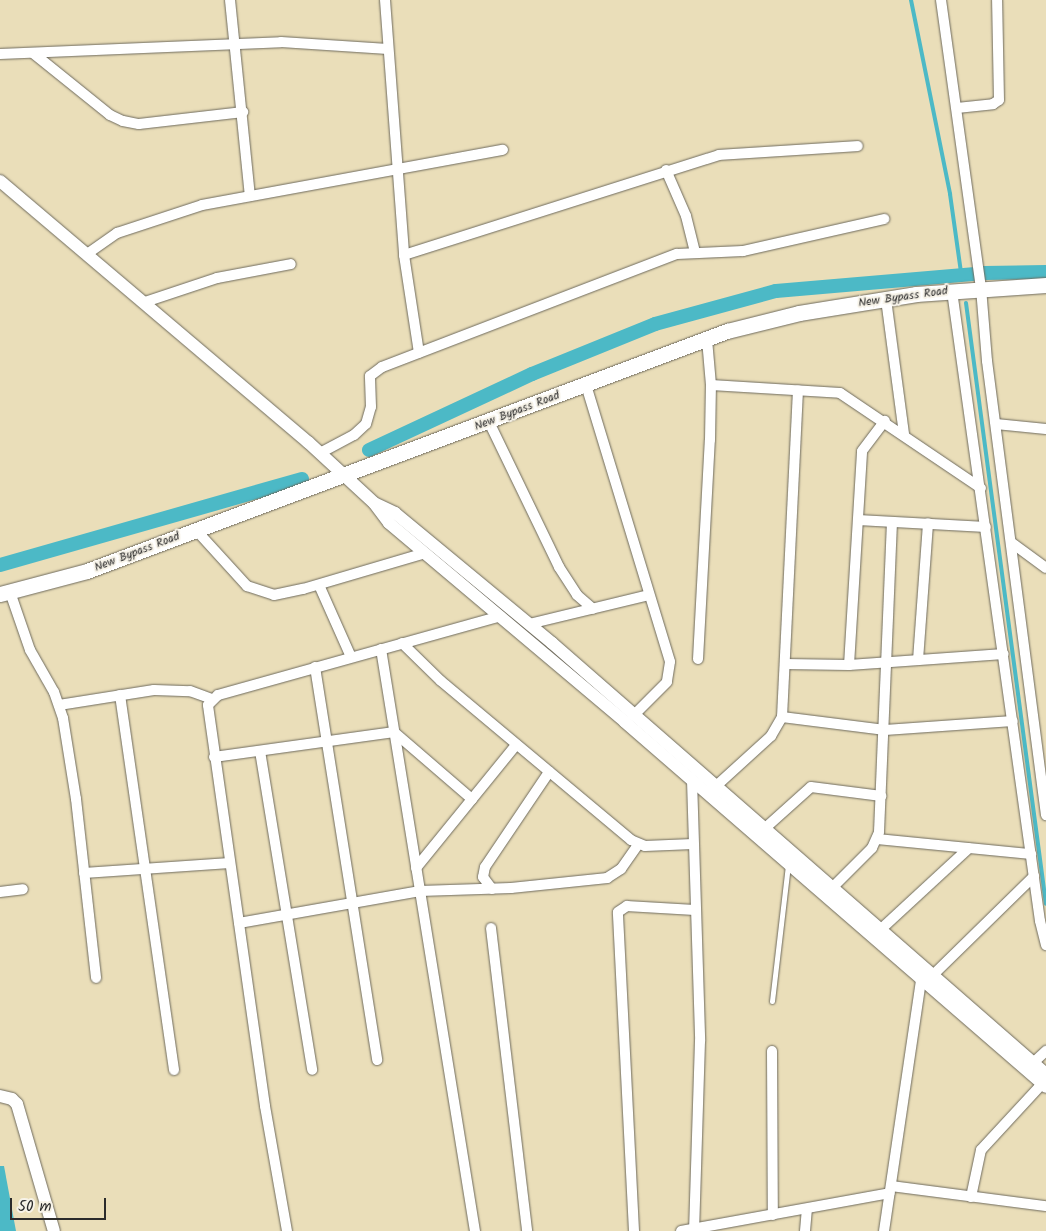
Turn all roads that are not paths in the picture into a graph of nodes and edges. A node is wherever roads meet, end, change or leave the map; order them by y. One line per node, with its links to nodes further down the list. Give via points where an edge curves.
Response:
1 (230, 0): 5 (street)
2 (385, 0): 6 (street)
3 (941, 0): 9 (street)
4 (997, 0): 9 (street, via 999,100 993,104)
5 (237, 44): 6 (street, via 281,42); 7 (street); 10 (street)
6 (388, 50): 13 (street)
7 (33, 53): 8 (street); 10 (street, via 110,115 123,121 139,124)
8 (0, 54)
9 (957, 108): 22 (street)
10 (242, 112): 16 (street)
11 (858, 146): 14 (street, via 737,152)
12 (503, 150): 13 (street)
13 (396, 167): 16 (street); 20 (street)
14 (666, 170): 18 (street, via 683,209); 20 (street)
15 (0, 181): 19 (street)
16 (250, 196): 19 (street, via 151,219 101,241)
17 (884, 219): 18 (street, via 743,251)
18 (695, 252): 28 (street, via 677,254)
19 (87, 254): 26 (street)
20 (404, 255): 28 (street)
21 (291, 264): 26 (street, via 217,278)
22 (979, 276): 23 (main road, New Bypass Road); 24 (main road, New Bypass Road); 34 (street)
23 (1046, 285)
24 (952, 290): 25 (main road, New Bypass Road); 39 (street)
25 (886, 299): 27 (main road, New Bypass Road, via 799,313); 36 (street)
26 (145, 302): 37 (street)
27 (707, 339): 29 (main road, New Bypass Road); 30 (street)
28 (419, 353): 37 (street, via 374,372 368,382 371,407 366,424 354,435)
29 (586, 385): 33 (main road, New Bypass Road); 51 (street)
30 (711, 385): 31 (street); 59 (street)
31 (798, 390): 32 (street, via 840,393); 62 (street)
32 (885, 421): 36 (street); 41 (street, via 862,451)
33 (489, 422): 38 (main road, New Bypass Road); 52 (street, via 559,567 578,595)
34 (996, 424): 35 (street); 46 (street)
35 (1046, 429)
36 (904, 434): 39 (street)
37 (320, 453): 38 (street)
38 (344, 477): 40 (street); 45 (main road, New Bypass Road)
39 (981, 488): 44 (street)
40 (374, 503): 47 (street, via 389,523); 54 (street, via 396,513)
41 (858, 520): 42 (street); 63 (street)
42 (892, 522): 43 (street); 61 (street)
43 (928, 523): 44 (street); 60 (street)
44 (986, 526): 57 (street)
45 (196, 530): 49 (street, via 229,569 256,591 285,594); 50 (main road, New Bypass Road, via 87,571)
46 (1012, 543): 48 (street); 82 (street)
47 (425, 553): 49 (street); 53 (street)
48 (1046, 568)
49 (319, 585): 58 (street)
50 (5, 593): 67 (street)
51 (650, 595): 52 (street); 68 (street, via 670,674)
52 (592, 608): 54 (street)
53 (500, 616): 55 (street); 78 (street)
54 (529, 624): 68 (street)
55 (402, 643): 56 (street); 74 (street)
56 (381, 649): 58 (street); 72 (street)
57 (1004, 654): 60 (street); 70 (street)
58 (351, 657): 64 (street)
59 (698, 659)
60 (918, 660): 61 (street)
61 (886, 662): 63 (street); 71 (street)
62 (785, 664): 63 (street); 69 (street)
63 (849, 665)
64 (315, 667): 66 (street); 73 (street)
65 (120, 695): 66 (street, via 175,689); 67 (street); 92 (street)
66 (212, 698): 76 (street, via 208,712)
67 (59, 705): 93 (street, via 67,738)
68 (634, 714): 79 (street)
69 (782, 717): 71 (street); 79 (street, via 771,736)
70 (1013, 721): 71 (street); 88 (street)
71 (885, 730): 80 (street)
72 (394, 732): 73 (street); 81 (street); 91 (street)
73 (328, 742): 75 (street); 100 (street)
74 (516, 745): 77 (street); 81 (street)
75 (260, 751): 76 (street); 102 (street)
76 (214, 757): 89 (street)
77 (549, 772): 86 (street); 95 (street, via 485,867 483,877)
78 (692, 780): 85 (street); 90 (street)
79 (715, 787): 83 (street)
80 (881, 796): 83 (street, via 811,787); 84 (street)
81 (472, 799): 91 (street)
82 (1046, 815)
83 (763, 830): 97 (street)
84 (877, 839): 87 (street); 97 (street)
85 (693, 844): 86 (street); 101 (street)
86 (638, 845): 95 (street, via 621,869 607,878)
87 (969, 848): 88 (street); 105 (street)
88 (1031, 854): 94 (street)
89 (230, 863): 92 (street); 103 (street)
90 (788, 864): 108 (street); 109 (lane)
91 (416, 868): 98 (street)
92 (144, 869): 93 (street); 114 (street)
93 (84, 873): 107 (street)
94 (1034, 876): 106 (street); 108 (street)
95 (492, 888): 98 (street)
96 (24, 889): 99 (street)
97 (831, 889): 105 (street)
98 (420, 891): 100 (street); 127 (street)
99 (0, 892)
100 (354, 903): 102 (street); 112 (street)
101 (694, 910): 124 (street, via 700,1041); 129 (street, via 626,906 618,912)
102 (286, 915): 103 (street); 115 (street)
103 (238, 923): 126 (street)
104 (491, 928): 128 (street)
105 (879, 931): 108 (street)
106 (1046, 945)
107 (96, 978)
108 (926, 978): 113 (street); 116 (street); 118 (street)
109 (772, 1002)
110 (1046, 1050): 113 (street)
111 (772, 1051): 122 (street)
112 (377, 1060)
113 (1033, 1063): 116 (street)
114 (174, 1070)
115 (312, 1070)
116 (1045, 1082): 119 (street, via 981,1150)
117 (0, 1096): 125 (street, via 12,1099 16,1104)
118 (890, 1190): 119 (street); 121 (street); 131 (street)
119 (971, 1197): 120 (street)
120 (1046, 1206)
121 (807, 1209): 122 (street); 130 (street)
122 (773, 1215): 123 (street)
123 (728, 1227): 124 (street)
124 (689, 1230)
125 (54, 1231)
126 (287, 1231)
127 (476, 1231)
128 (527, 1231)
129 (634, 1231)
130 (805, 1231)
131 (884, 1231)

